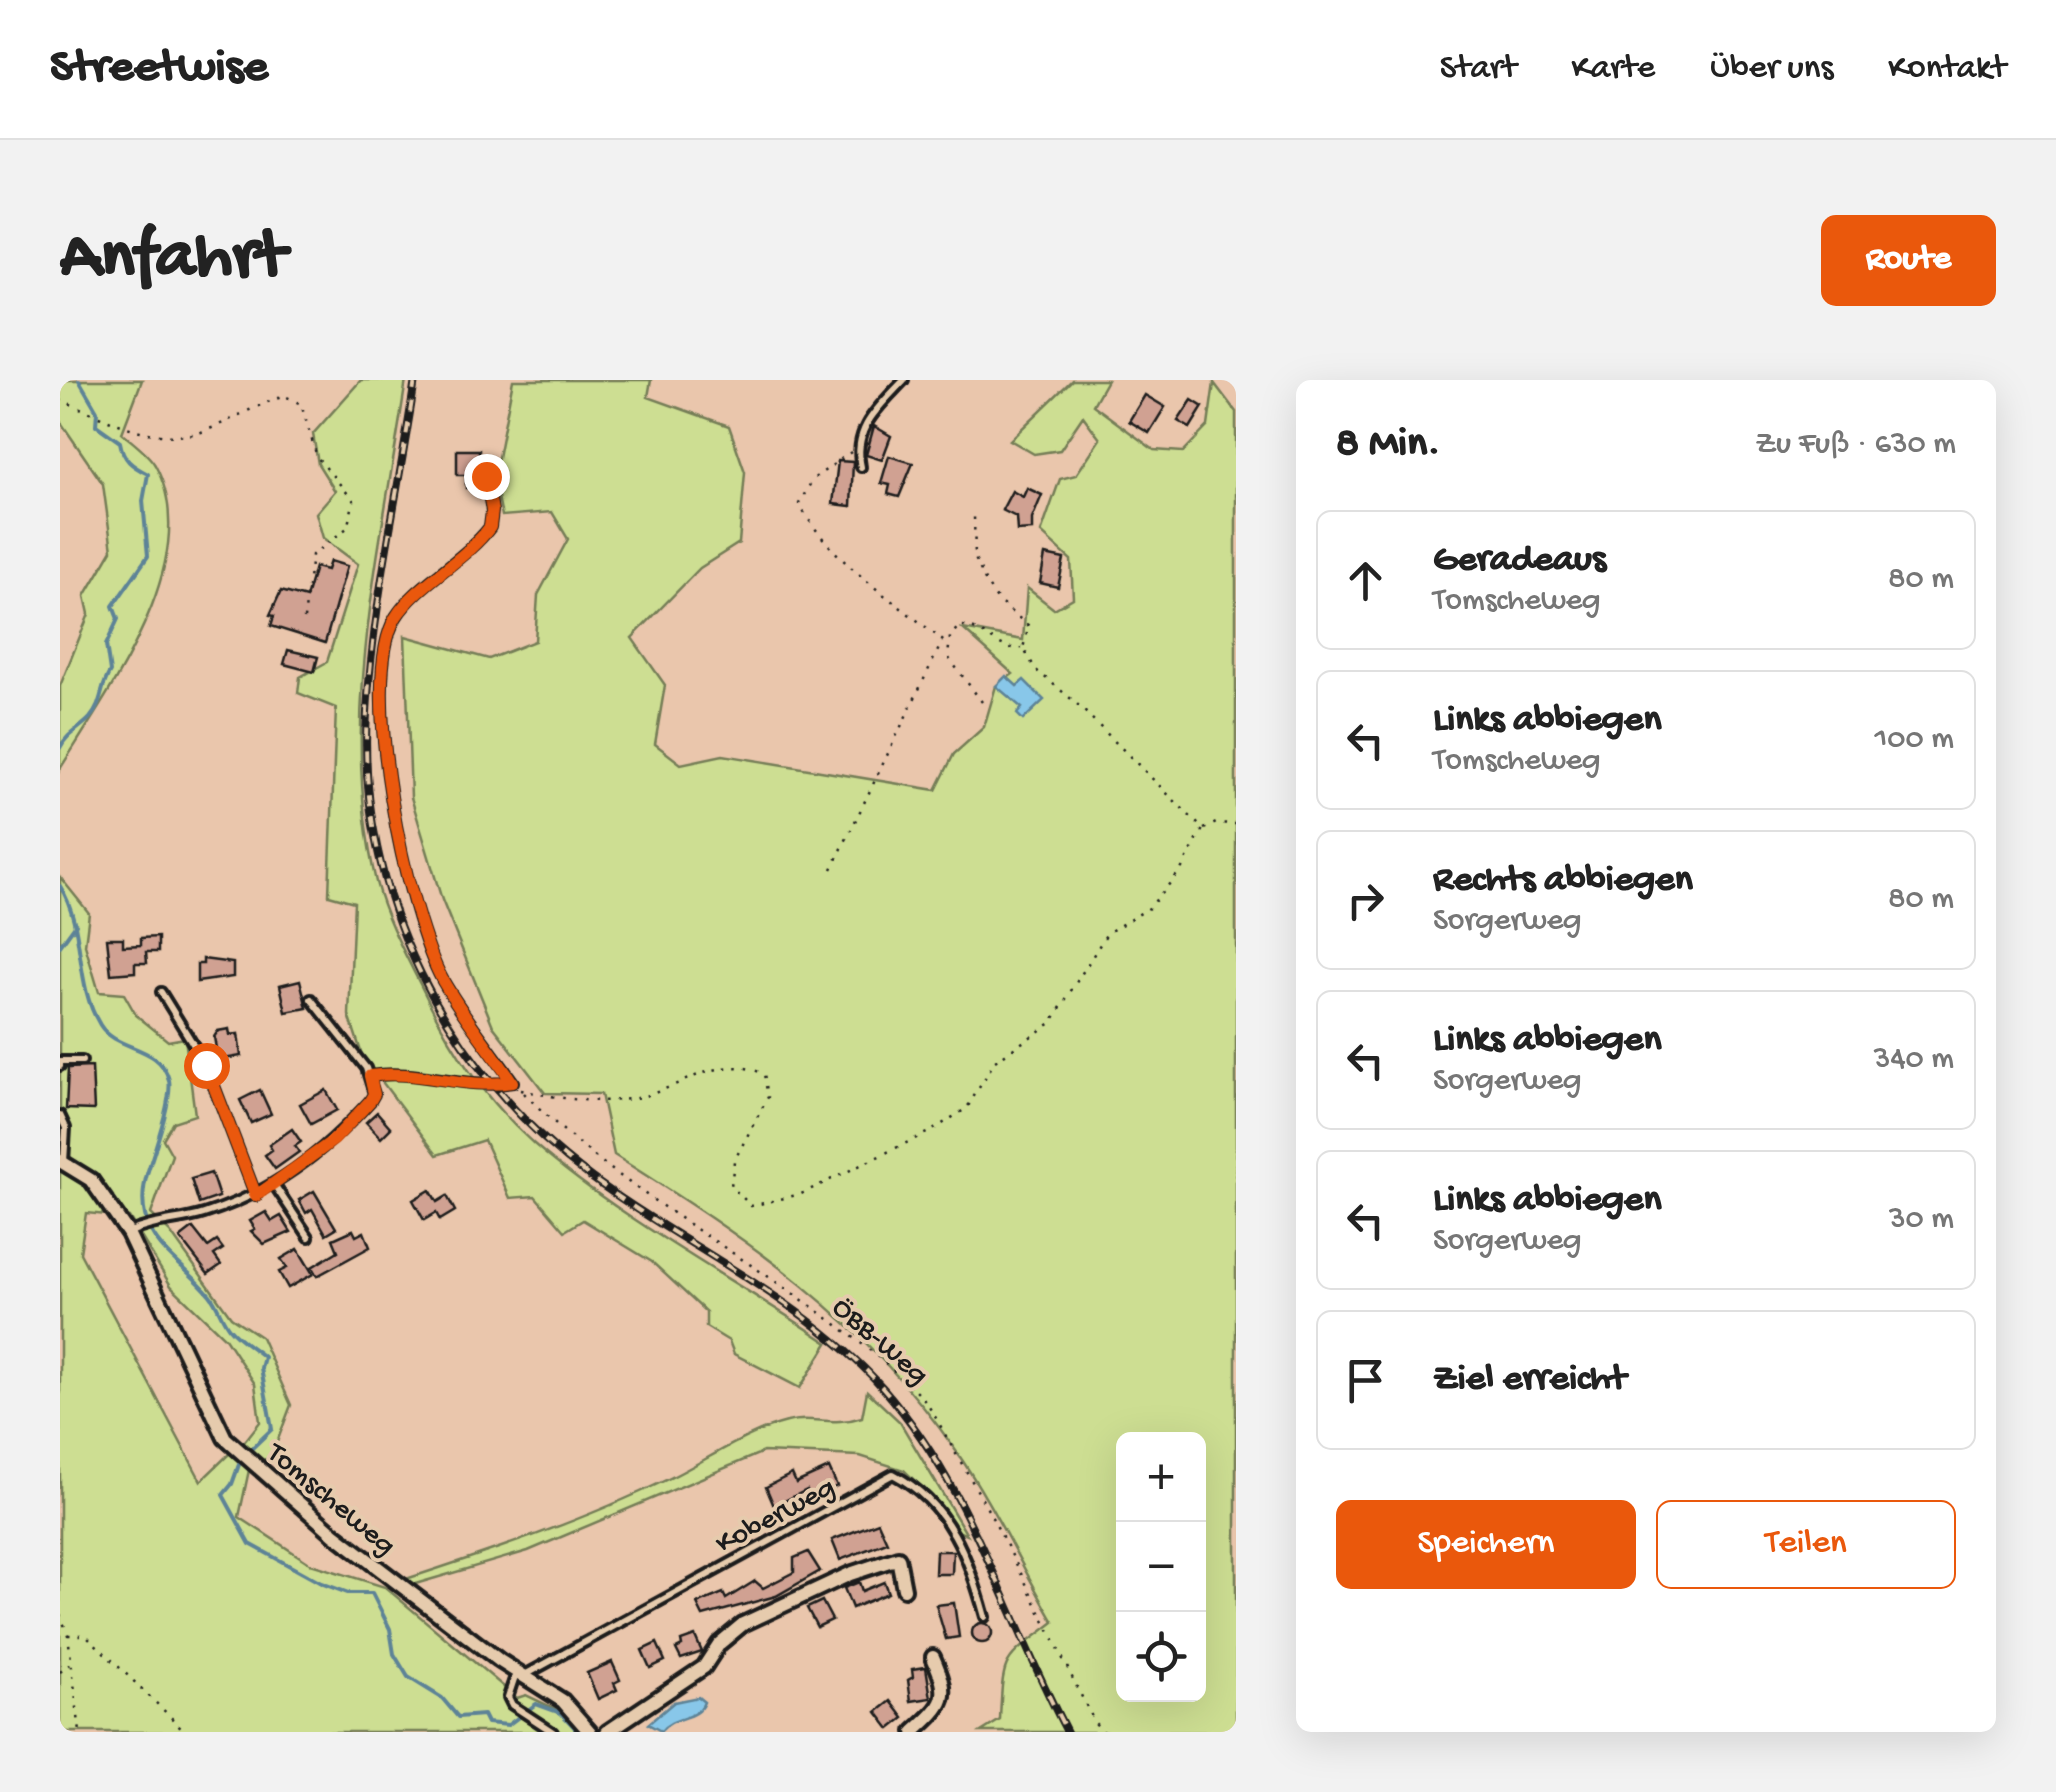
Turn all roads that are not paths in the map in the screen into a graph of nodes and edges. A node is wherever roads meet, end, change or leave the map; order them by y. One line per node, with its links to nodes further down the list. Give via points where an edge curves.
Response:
1 (904, 380): 2 (lane, via 871,415 857,449)
2 (861, 467)
3 (486, 476): 8 (lane, via 490,527 396,618 382,694 400,848 422,932 443,980 512,1082)
4 (162, 992): 12 (lane, via 206,1065)
5 (311, 999): 8 (lane)
6 (82, 1061): 7 (lane)
7 (60, 1066)
8 (370, 1076): 11 (lane, via 370,1101 334,1140)
9 (60, 1115): 10 (lane, via 66,1128)
10 (62, 1162): 13 (street, Tomscheweg, via 91,1180)
11 (275, 1186): 12 (lane); 14 (lane)
12 (256, 1196): 13 (lane)
13 (135, 1230): 18 (street, Tomscheweg, via 224,1438 334,1534)
14 (309, 1237)
15 (904, 1589): 20 (street, Tomscheweg, via 898,1558 850,1574 743,1624 704,1667)
16 (986, 1617): 18 (lane, Koberweg, via 971,1566 947,1521 894,1474)
17 (933, 1657): 19 (street, via 945,1692)
18 (520, 1674): 20 (street, Tomscheweg); 21 (lane, via 508,1697)
19 (929, 1727): 22 (street)
20 (597, 1731)
21 (552, 1732)
22 (914, 1732)

